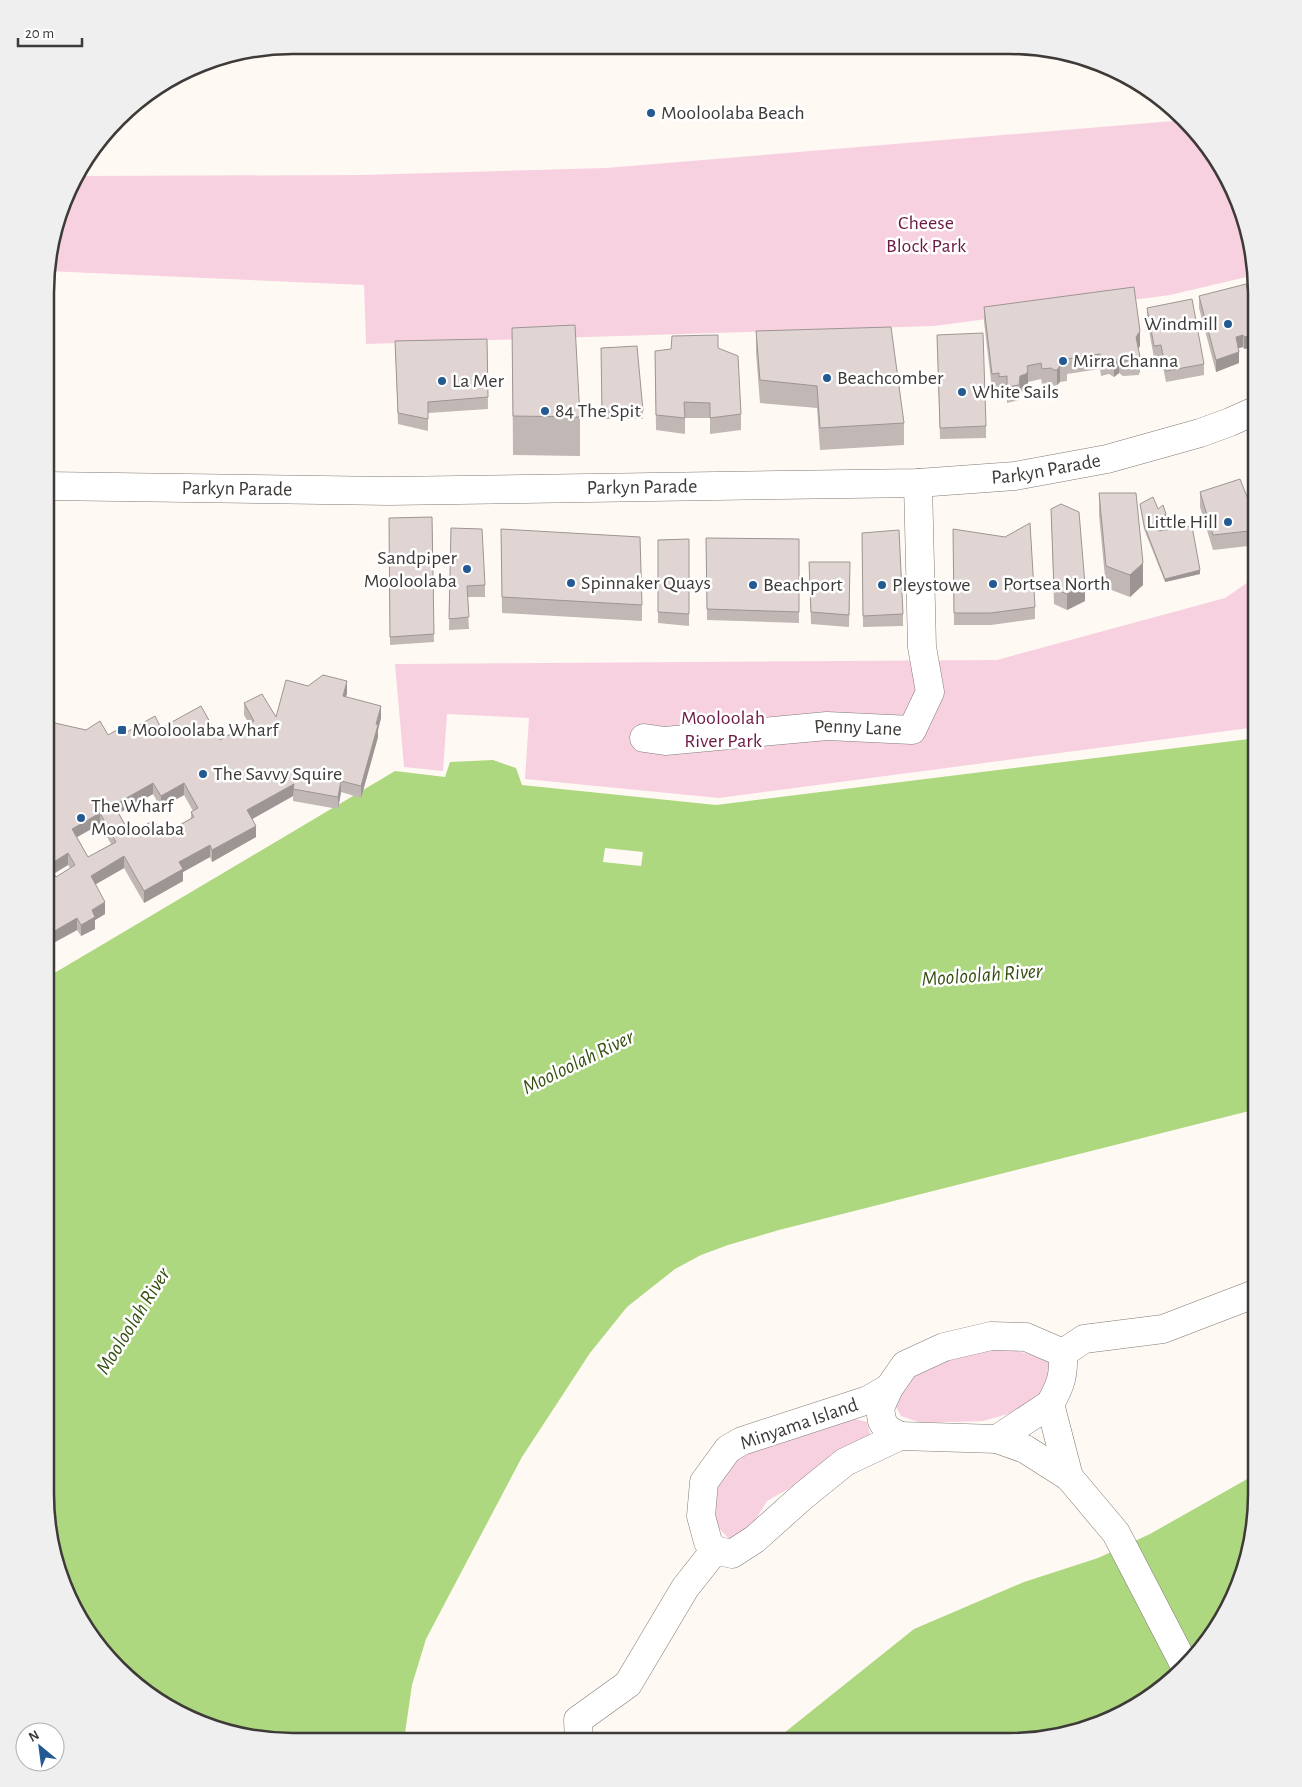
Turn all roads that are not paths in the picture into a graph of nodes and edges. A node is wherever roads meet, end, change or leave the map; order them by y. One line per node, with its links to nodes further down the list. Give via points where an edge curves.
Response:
1 (1248, 414): 3 (street, Parkyn Parade)
2 (1248, 418): 3 (street, Parkyn Parade)
3 (1230, 422): 4 (street, Parkyn Parade, via 1186,438 1107,459 1015,476)
4 (918, 483): 5 (street, Parkyn Parade, via 399,490); 6 (street, Penny Lane, via 922,647 930,692 912,730 827,726 665,741)
5 (54, 486)
6 (644, 738)
7 (1248, 1296): 8 (street, via 1164,1329 1084,1339)
8 (1063, 1353): 9 (street, Minyama Island, via 1026,1337 991,1336 944,1347 906,1365); 10 (street, via 1064,1372)
9 (890, 1388): 11 (street, Minyama Island, via 880,1408 882,1421 887,1429); 14 (street, Minyama Island, via 868,1400 742,1441 728,1449 704,1482 701,1516 708,1542)
10 (1050, 1404): 12 (street); 13 (street)
11 (900, 1436): 12 (street); 14 (street, via 845,1462 732,1554)
12 (997, 1439): 13 (street, via 1026,1449)
13 (1069, 1477): 15 (street, via 1116,1533)
14 (716, 1550): 16 (street, via 685,1588 628,1684 578,1720)
15 (1182, 1659)
16 (579, 1733)

